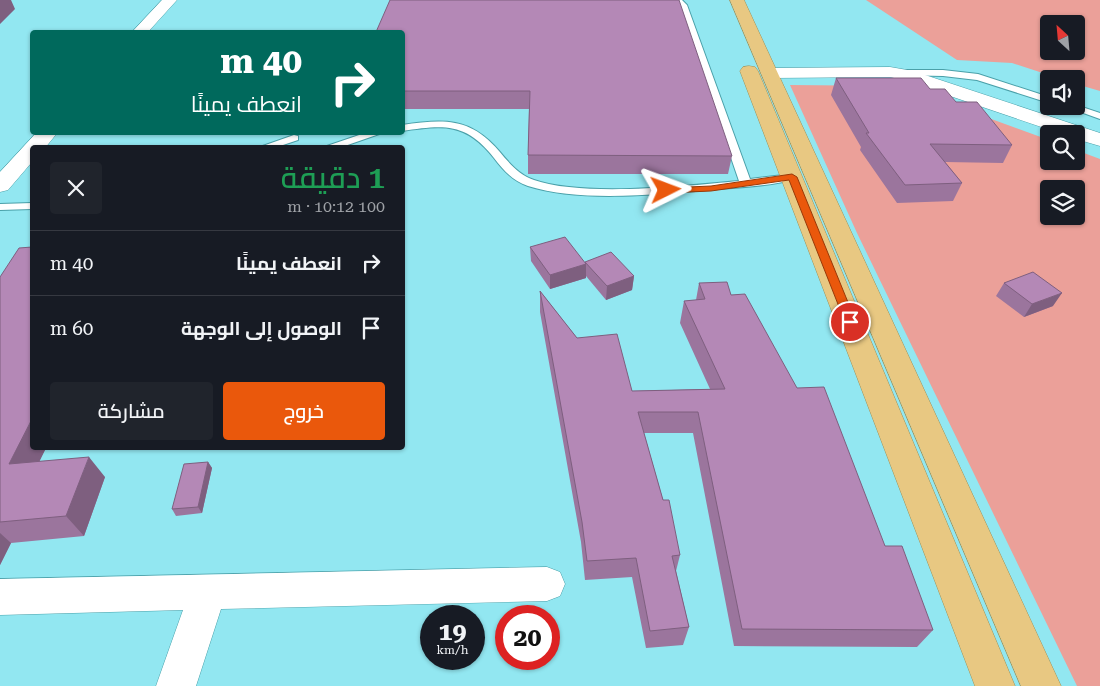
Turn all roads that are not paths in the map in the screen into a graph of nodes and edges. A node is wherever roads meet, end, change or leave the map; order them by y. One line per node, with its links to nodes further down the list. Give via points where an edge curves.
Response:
1 (170, 0): 5 (street)
2 (678, 0): 21 (lane, via 683,5)
3 (720, 0): 20 (highway)
4 (737, 0): 7 (highway)
5 (142, 30)
6 (890, 72): 7 (street); 8 (lane, via 978,77); 15 (street, via 924,80)
7 (770, 73): 30 (highway)
8 (1040, 97)
9 (1085, 111): 10 (lane)
10 (1100, 116)
11 (405, 128): 21 (lane, via 434,124 474,130 511,172 526,181 547,187 586,191 666,190)
12 (46, 135): 16 (street)
13 (370, 135): 18 (lane)
14 (294, 138): 17 (lane)
15 (1100, 140)
16 (37, 145)
17 (272, 145)
18 (336, 145)
19 (30, 153): 22 (street)
20 (792, 177): 21 (lane); 29 (highway)
21 (746, 184)
22 (0, 185)
23 (30, 206): 24 (lane)
24 (0, 207)
25 (547, 584): 26 (street)
26 (208, 593): 27 (street); 28 (street)
27 (0, 597)
28 (176, 686)
29 (995, 686)
30 (1042, 686)

